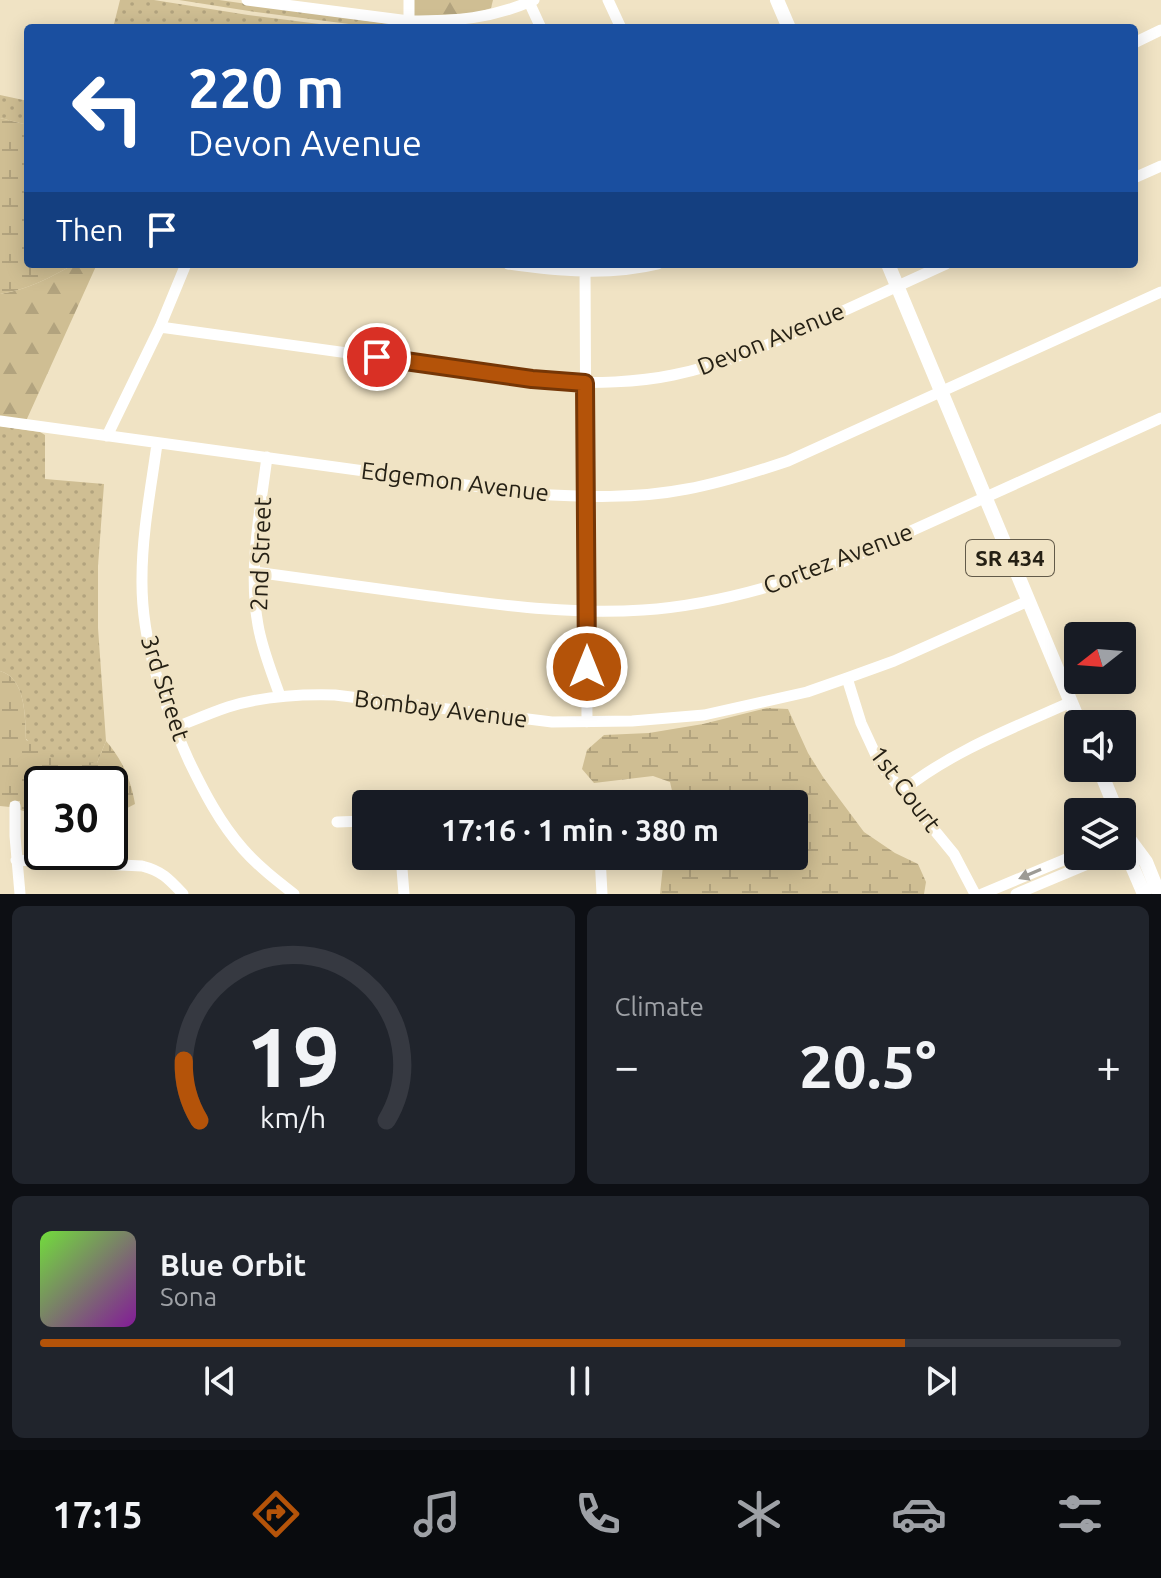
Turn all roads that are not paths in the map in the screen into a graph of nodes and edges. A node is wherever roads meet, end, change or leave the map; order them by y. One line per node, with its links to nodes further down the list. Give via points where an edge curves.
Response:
1 (250, 0): 6 (street)
2 (409, 0): 6 (street)
3 (608, 0): 8 (street)
4 (777, 0): 9 (main road)
5 (532, 1): 6 (street, via 460,21); 7 (street)
6 (409, 21)
7 (540, 24)
8 (619, 24)
9 (787, 24)
10 (1161, 30): 11 (street)
11 (1138, 41)
12 (1161, 166): 13 (street)
13 (1138, 176)
14 (184, 268): 21 (street)
15 (585, 268): 16 (street); 22 (street)
16 (631, 268)
17 (890, 268): 19 (main road, SR 434)
18 (937, 268): 19 (street, Devon Avenue)
19 (897, 286): 22 (street, Devon Avenue, via 713,365 640,380); 23 (main road, SR 434)
20 (1161, 292): 23 (street, Edgemon Avenue)
21 (160, 327): 22 (street, Devon Avenue); 26 (street)
22 (585, 383): 29 (street)
23 (941, 392): 29 (street, Edgemon Avenue, via 788,461 732,479 659,493); 30 (main road, SR 434)
24 (1161, 418): 30 (street, Cortez Avenue)
25 (0, 421): 26 (street, Edgemon Avenue)
26 (107, 436): 27 (street, Edgemon Avenue)
27 (157, 444): 28 (street, Edgemon Avenue); 39 (street, 3rd Street, via 143,550 143,607 151,657)
28 (267, 457): 29 (street, Edgemon Avenue, via 532,494); 31 (street, 2nd Street)
29 (586, 496): 33 (street)
30 (985, 498): 32 (main road, SR 434); 33 (street, Cortez Avenue, via 783,583 683,605)
31 (255, 572): 33 (street, Cortez Avenue, via 504,606); 35 (street, 2nd Street, via 258,626)
32 (1028, 601): 34 (street, Bombay Avenue); 36 (main road, SR 434)
33 (587, 611): 38 (street)
34 (847, 678): 38 (street, Bombay Avenue, via 704,715); 40 (street, 1st Court, via 869,743)
35 (280, 696): 38 (street, Bombay Avenue, via 335,695 513,719); 39 (street, Bombay Avenue, via 228,707)
36 (1071, 702): 37 (main road, SR 434); 40 (street, via 958,753)
37 (1074, 710)
38 (587, 722)
39 (174, 728): 53 (street, 3rd Street, via 222,822 263,870)
40 (902, 791): 56 (street, 1st Court, via 954,854)
41 (15, 806): 45 (street)
42 (352, 821): 43 (street)
43 (337, 822)
44 (1136, 852): 60 (main road, via 1146,862)
45 (16, 860): 51 (street); 52 (street, via 142,866 169,878)
46 (1064, 860): 57 (street, one-way to 57)
47 (402, 870): 54 (street)
48 (601, 870): 55 (street)
49 (1073, 870): 58 (street)
50 (1134, 870): 59 (main road)
51 (20, 894)
52 (183, 894)
53 (294, 894)
54 (404, 894)
55 (602, 894)
56 (975, 894)
57 (982, 894)
58 (1016, 894)
59 (1144, 894)
60 (1159, 894)

